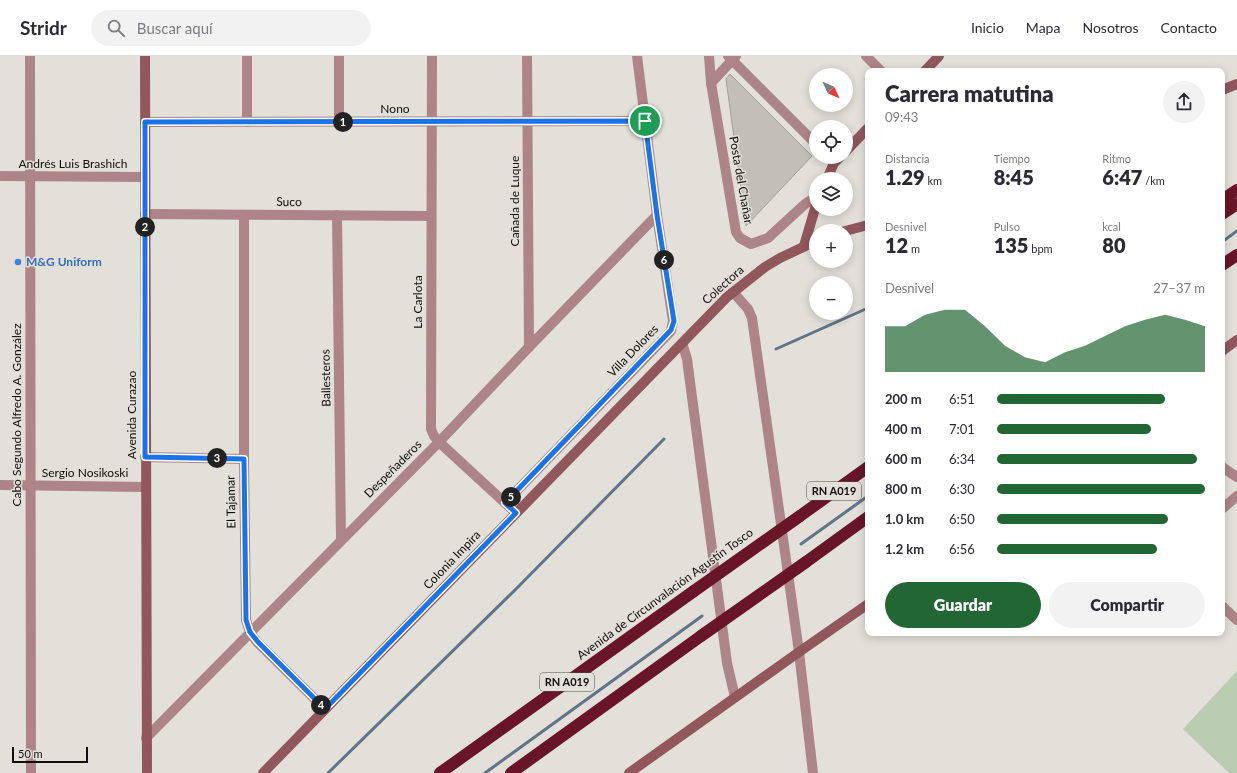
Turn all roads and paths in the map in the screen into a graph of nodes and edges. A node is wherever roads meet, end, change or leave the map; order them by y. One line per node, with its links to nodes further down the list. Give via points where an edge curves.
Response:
1 (30, 56): 27 (street, Cabo Segundo Alfredo A. González)
2 (145, 56): 18 (street, Avenida Curazao)
3 (247, 56): 19 (street)
4 (339, 56): 20 (street)
5 (432, 56): 21 (street, La Carlota)
6 (527, 56): 22 (street, Cañada de Luque)
7 (637, 56): 17 (street, Villa Dolores)
8 (709, 56): 14 (street, Posta del Chañar)
9 (866, 56): 12 (street)
10 (939, 56): 13 (street)
11 (732, 57): 14 (street); 24 (street)
12 (878, 68)
13 (928, 68)
14 (711, 82): 31 (street, Posta del Chañar, via 736,232 740,238 751,244 768,238)
15 (1237, 84): 16 (street)
16 (1225, 89)
17 (645, 121): 22 (street, Nono); 37 (street, Villa Dolores)
18 (145, 122): 19 (street, Nono); 28 (street, Avenida Curazao)
19 (247, 122): 20 (street, Nono)
20 (339, 122): 21 (street, Nono)
21 (432, 122): 22 (street, Nono); 38 (street, La Carlota)
22 (527, 122): 49 (street, Cañada de Luque)
23 (865, 131): 25 (street)
24 (809, 137)
25 (853, 144)
26 (0, 176): 27 (street, Andrés Luis Brashich)
27 (30, 177): 28 (street, Andrés Luis Brashich); 59 (street, Cabo Segundo Alfredo A. González)
28 (145, 177): 34 (street, Avenida Curazao)
29 (1237, 190): 30 (highway)
30 (1225, 198)
31 (809, 201)
32 (1237, 204): 33 (highway)
33 (1225, 212)
34 (145, 214): 35 (street, Suco); 53 (street, Avenida Curazao)
35 (244, 215): 36 (street, Suco); 54 (street, El Tajamar)
36 (337, 215): 38 (street, Suco); 66 (street, Ballesteros)
37 (657, 215): 49 (street, Despeñaderos); 62 (street, Villa Dolores, via 674,321 671,330)
38 (432, 216): 52 (street, La Carlota, via 431,429)
39 (813, 216): 43 (street)
40 (865, 226): 41 (street)
41 (853, 229)
42 (809, 244): 43 (street, Colectora)
43 (804, 246): 46 (street, Colectora, via 765,267)
44 (1237, 255): 45 (highway)
45 (1225, 263)
46 (733, 292): 48 (street, Colectora); 71 (street, via 746,305 752,318)
47 (1237, 340): 50 (street)
48 (682, 343): 51 (street, Colectora); 72 (street, via 687,359 726,655)
49 (529, 346): 52 (street, Despeñaderos)
50 (1225, 349)
51 (660, 367): 64 (street, Colonia Impira)
52 (438, 442): 62 (street, La Carlota); 66 (street, Despeñaderos)
53 (145, 457): 54 (street); 60 (street, Avenida Curazao)
54 (244, 459): 70 (street, El Tajamar, via 246,620)
55 (865, 469): 78 (highway, Avenida de Circunvalación Agustín Tosco / RN A019, bridge)
56 (1225, 469): 57 (street)
57 (1237, 477)
58 (0, 485): 59 (street, Sergio Nosikoski)
59 (30, 486): 60 (street, Sergio Nosikoski); 75 (street, Cabo Segundo Alfredo A. González)
60 (146, 486): 74 (street, Avenida Curazao)
61 (1237, 496): 63 (street)
62 (505, 503): 64 (street, La Carlota)
63 (1225, 506)
64 (516, 513): 73 (street, Colonia Impira)
65 (865, 520): 79 (highway, bridge)
66 (341, 540): 70 (street, Despeñaderos)
67 (865, 606): 71 (street)
68 (1225, 609): 69 (street)
69 (1237, 620)
70 (250, 632): 73 (street, El Tajamar); 74 (street, Despeñaderos)
71 (799, 652): 72 (street); 81 (street)
72 (735, 697): 80 (street)
73 (325, 709): 77 (street, Colonia Impira)
74 (146, 738): 76 (street, Avenida Curazao)
75 (31, 773)
76 (147, 773)
77 (263, 773)
78 (440, 773)
79 (511, 773)
80 (629, 773)
81 (813, 773)

